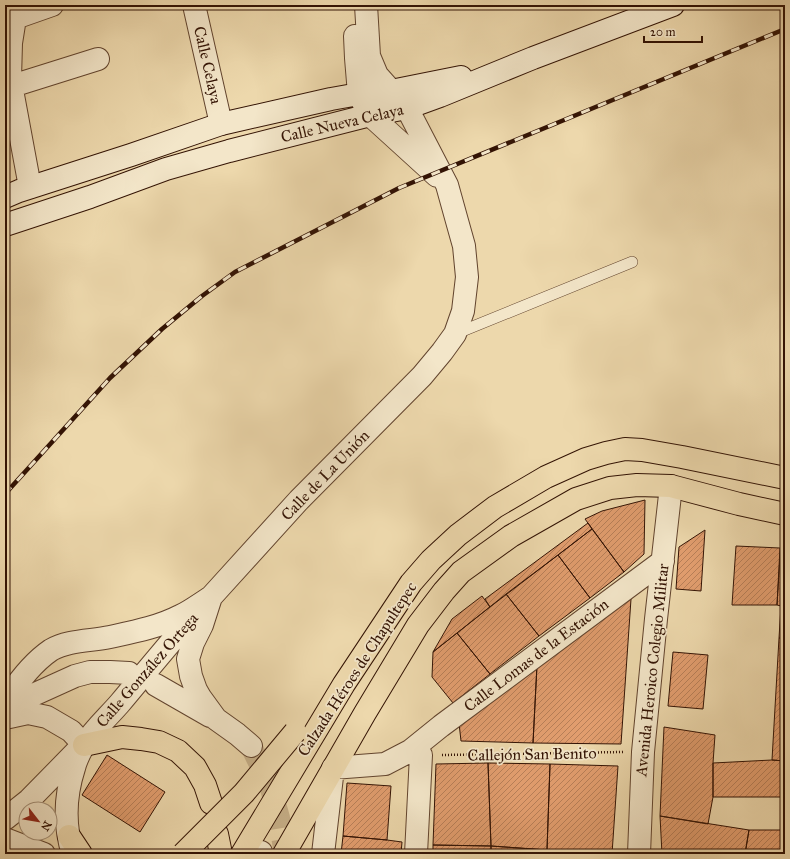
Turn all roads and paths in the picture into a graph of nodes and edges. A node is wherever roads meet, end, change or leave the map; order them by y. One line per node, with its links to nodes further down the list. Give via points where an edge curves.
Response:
1 (52, 5): 8 (street, via 15,18 11,43)
2 (194, 5): 13 (street, Calle Celaya)
3 (353, 5): 10 (street)
4 (366, 5): 9 (street, Calle de La Unión, via 369,56 377,75)
5 (642, 5): 9 (street, Calle Nueva Celaya, via 468,76)
6 (673, 5): 11 (street, Calle Nueva Celaya)
7 (98, 59): 8 (street)
8 (12, 86): 15 (street)
9 (391, 91): 10 (street, Calle Nueva Celaya); 11 (street, Calle de La Unión)
10 (359, 94): 12 (street); 13 (street, Calle Nueva Celaya)
11 (407, 108): 12 (street, Calle Nueva Celaya); 14 (street, Calle de La Unión)
12 (370, 115): 14 (street); 17 (street, Calle Nueva Celaya, via 166,169)
13 (221, 124): 15 (street, Calle Nueva Celaya)
14 (447, 185): 19 (street, Calle de La Unión, via 464,246 467,277 463,311)
15 (30, 187): 16 (street, Calle Nueva Celaya)
16 (5, 197)
17 (5, 225)
18 (632, 262): 19 (lane)
19 (455, 334): 24 (street, Calle de La Unión, via 422,376 299,500)
20 (785, 478): 25 (main road, Calzada Héroes de Chapultepec, via 642,450 625,449 586,459 546,477 495,507 458,535 411,583)
21 (671, 486): 22 (main road, Calzada Héroes de Chapultepec); 23 (street, Avenida Heroico Colegio Militar); 34 (main road, Calzada Héroes de Chapultepec, via 637,485 610,488 576,499 511,536 461,572 418,625)
22 (785, 514)
23 (663, 561): 32 (street, Avenida Heroico Colegio Militar); 33 (street, Calle Lomas de la Estación, via 441,726)
24 (211, 597): 28 (street, via 162,624 108,638 68,644 52,650 35,663 12,691); 29 (street, Calle de La Unión, via 188,659 196,690); 30 (street, Calle González Ortega)
25 (369, 646): 39 (main road, Calzada Héroes de Chapultepec, via 259,826); 42 (main road, bridge, via 244,792)
26 (130, 673): 28 (street, via 90,672 75,676 22,700)
27 (156, 685): 29 (street)
28 (5, 712): 30 (street, via 47,717 71,731)
29 (216, 719): 31 (street, Calle de La Unión)
30 (84, 745): 35 (main road, via 122,737 159,742 178,751 195,767 205,784); 36 (street, Calle González Ortega, via 29,800); 38 (street, Calle González Ortega, via 74,766 70,783 66,814)
31 (251, 746)
32 (643, 752): 33 (path, Callejón San Benito); 46 (street, Avenida Heroico Colegio Militar)
33 (416, 753): 34 (street, via 385,764); 45 (street)
34 (333, 768): 43 (main road, Calzada Héroes de Chapultepec); 44 (street)
35 (211, 803)
36 (5, 819)
37 (5, 839): 40 (street)
38 (71, 845): 41 (main road)
39 (254, 853)
40 (44, 854)
41 (80, 854)
42 (183, 854)
43 (284, 854)
44 (323, 854)
45 (416, 854)
46 (639, 854)

